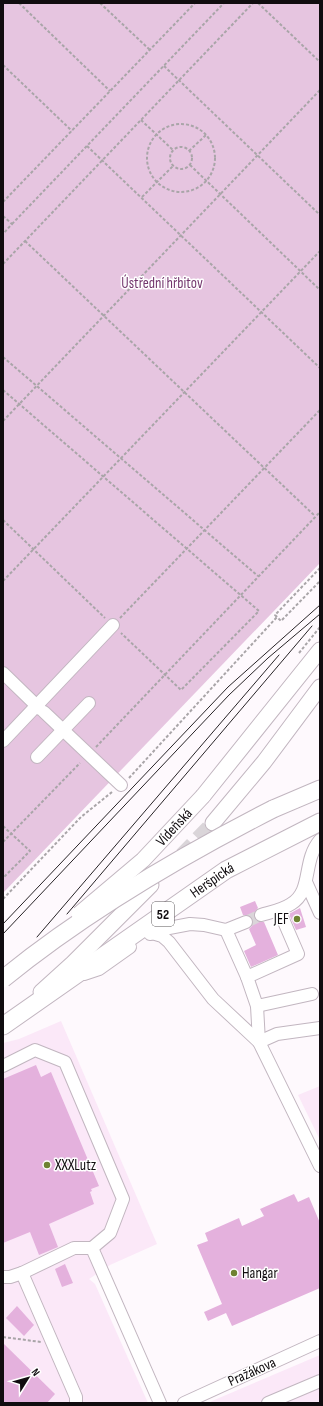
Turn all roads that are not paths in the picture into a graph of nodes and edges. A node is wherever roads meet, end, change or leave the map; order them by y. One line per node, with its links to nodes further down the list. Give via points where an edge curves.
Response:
1 (113, 625): 6 (street)
2 (320, 650): 23 (main road, Vídeňská, bridge, via 203,796 143,860 110,890 44,941)
3 (3, 673): 6 (street)
4 (320, 687): 13 (main road, Vídeňská, via 264,762)
5 (89, 703): 7 (street)
6 (40, 709): 7 (street); 8 (street)
7 (63, 730): 9 (street); 10 (street)
8 (3, 741)
9 (37, 757)
10 (121, 785)
11 (320, 789): 23 (highway, bridge, via 212,840 123,893)
12 (320, 822): 25 (highway, Heršpická / 52, via 226,870)
13 (213, 823)
14 (320, 840): 15 (street, via 309,858)
15 (306, 882): 17 (street, via 298,898); 18 (street)
16 (151, 885): 28 (main road, via 73,963)
17 (279, 910): 19 (street); 24 (street, via 298,954)
18 (320, 913)
19 (261, 915)
20 (246, 922): 21 (street)
21 (226, 930): 22 (street, via 190,924); 24 (street)
22 (152, 933): 25 (street, via 99,969); 30 (street, via 162,936 169,942 213,1000)
23 (9, 974)
24 (247, 977): 27 (street)
25 (70, 980): 28 (highway, Heršpická / 52)
26 (312, 994): 27 (street)
27 (257, 1006): 30 (street)
28 (8, 1022)
29 (320, 1028): 30 (street, via 277,1034)
30 (260, 1042): 32 (street)
31 (3, 1066): 33 (street, via 34,1050 65,1062 123,1199 110,1233)
32 (320, 1166)
33 (92, 1248): 34 (street, via 74,1248); 39 (street)
34 (22, 1273): 35 (street); 38 (street, via 76,1397)
35 (3, 1277)
36 (320, 1341): 40 (street, Pražákova)
37 (320, 1382): 41 (street)
38 (76, 1403)
39 (160, 1403)
40 (184, 1403)
41 (268, 1403)

